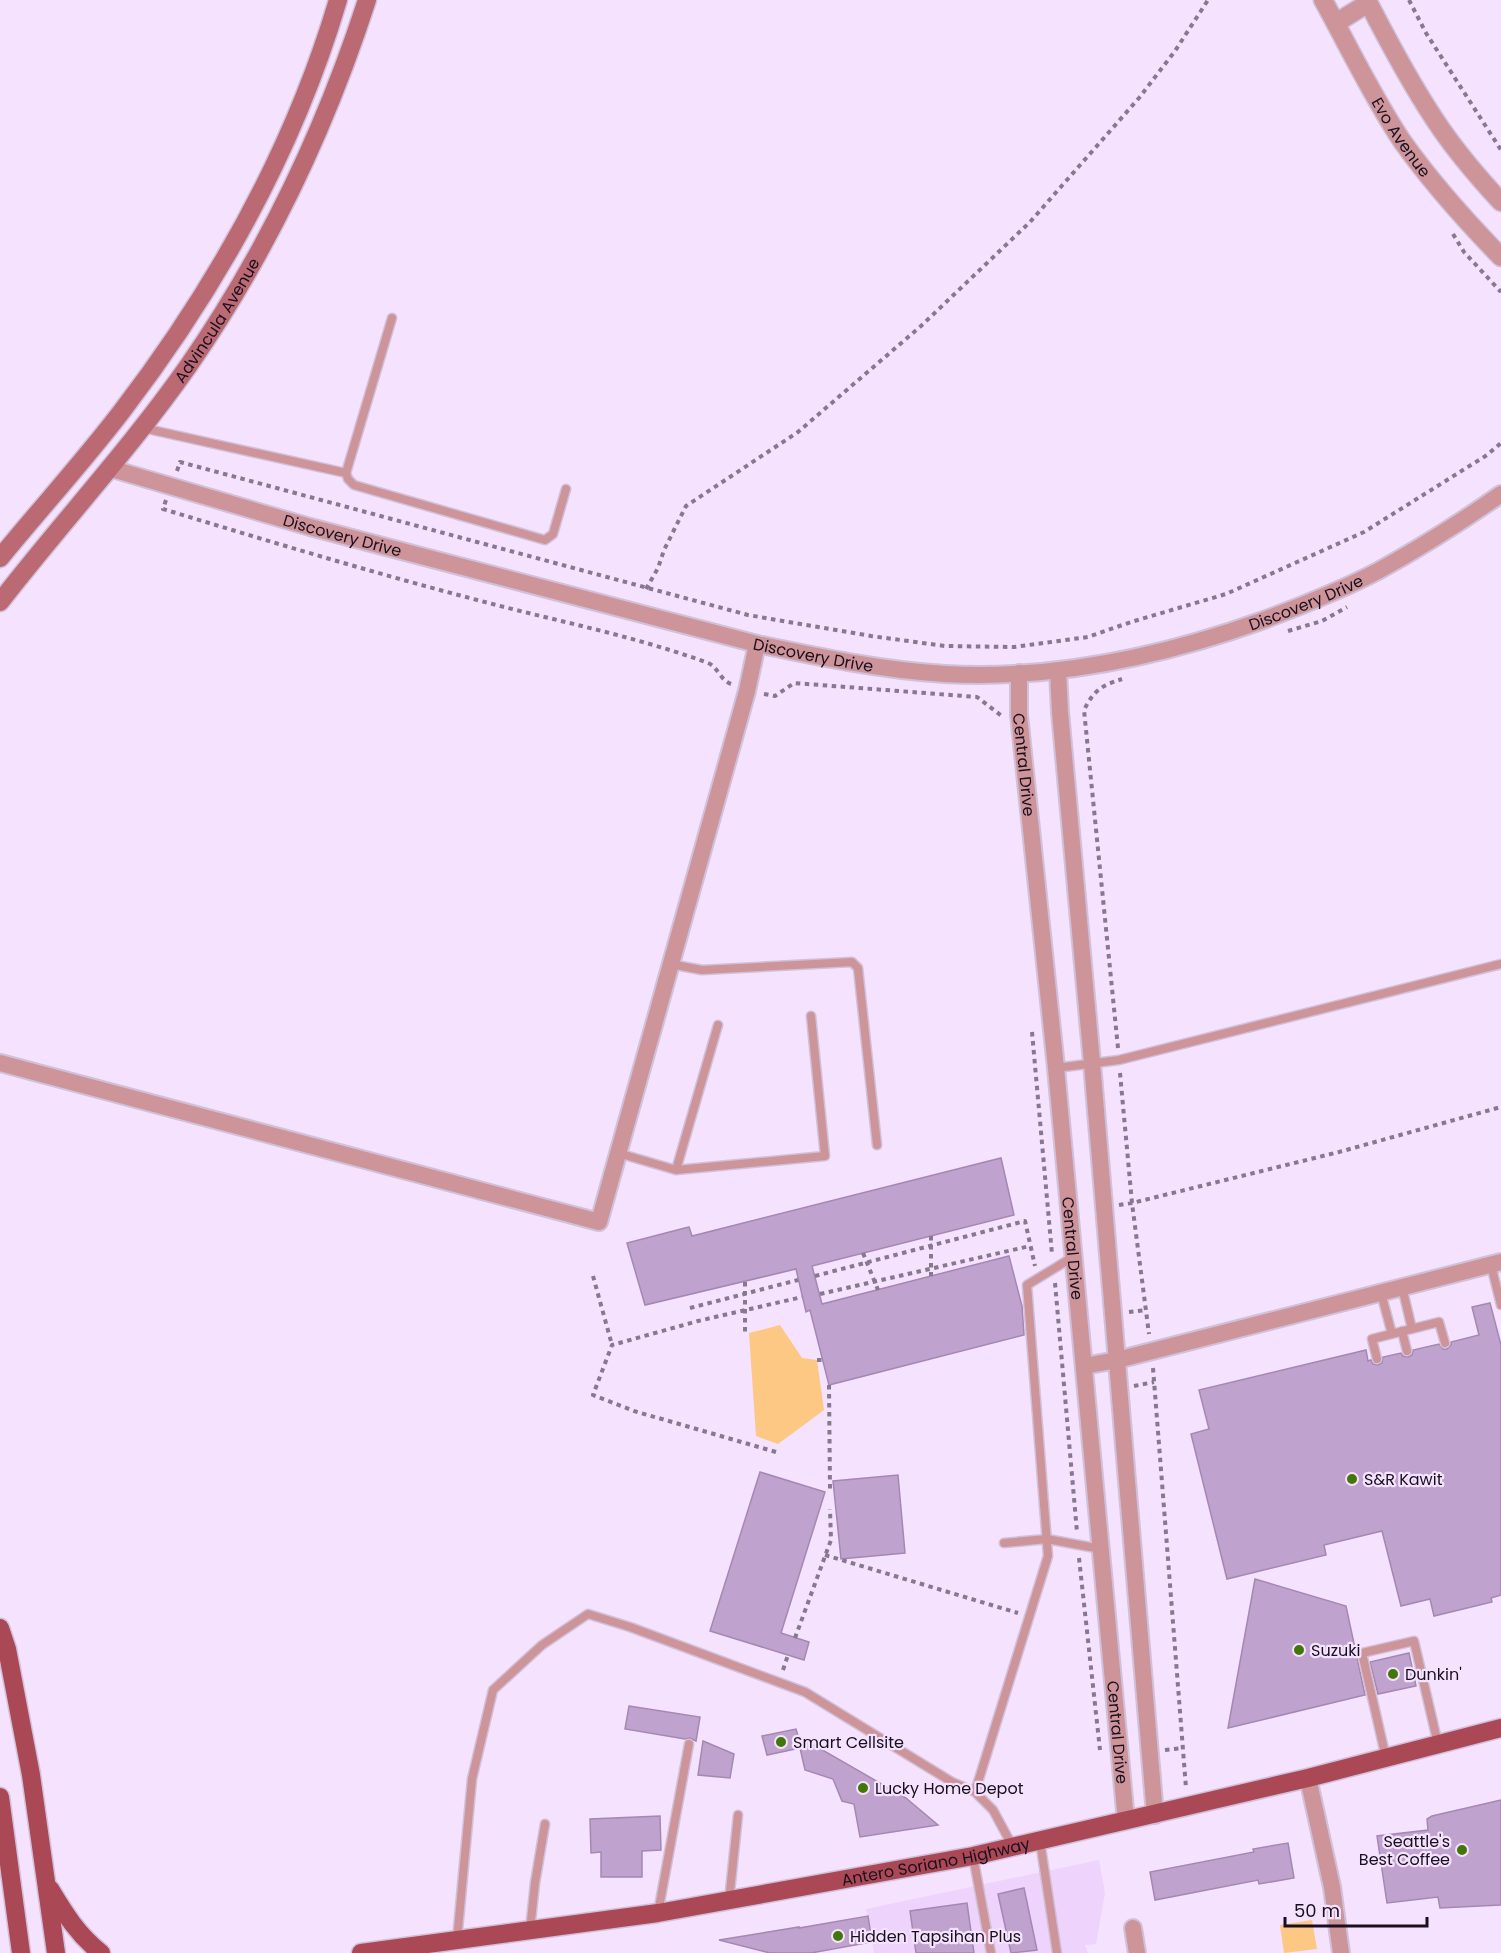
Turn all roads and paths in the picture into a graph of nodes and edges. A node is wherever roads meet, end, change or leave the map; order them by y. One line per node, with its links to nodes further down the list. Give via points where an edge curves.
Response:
1 (339, 0): 19 (main road, Advincula Avenue, via 277,161 194,309 122,412)
2 (367, 0): 12 (main road, Advincula Avenue, via 328,109 273,226 212,330)
3 (1208, 0): 20 (path, via 1139,98 1030,222 921,326 798,432 686,506)
4 (1323, 0): 7 (street, Evo Avenue)
5 (1409, 0): 8 (path)
6 (1368, 1): 7 (street); 9 (street, via 1436,121)
7 (1336, 23): 10 (street, Evo Avenue, via 1403,141)
8 (1501, 150)
9 (1501, 202)
10 (1501, 257)
11 (392, 318): 15 (lane)
12 (143, 428): 14 (main road, Advincula Avenue); 15 (lane)
13 (1501, 443): 20 (path, via 1364,532 1226,594 1088,637 1014,647 945,645 748,615)
14 (110, 468): 16 (street, Discovery Drive); 21 (main road, Advincula Avenue)
15 (346, 473): 17 (lane, via 354,485 545,540 553,534)
16 (171, 486): 20 (path, via 180,462); 24 (street, Discovery Drive, via 310,527); 28 (path, via 163,509 339,563 635,640 712,664 724,681)
17 (566, 489)
18 (1501, 494): 25 (street, Discovery Drive, via 1377,571 1309,603 1181,647)
19 (0, 558)
20 (646, 589)
21 (0, 602)
22 (1353, 604): 23 (path, via 1322,621)
23 (1288, 632)
24 (757, 644): 26 (street, Discovery Drive, via 891,670); 28 (street)
25 (1059, 671): 26 (street, Discovery Drive); 36 (street, Central Drive)
26 (1019, 673): 37 (street, Central Drive, via 1019,715)
27 (1127, 678): 34 (path, via 1104,685 1091,696 1084,710)
28 (747, 691): 29 (path, via 775,696 794,683 977,697); 30 (street)
29 (1003, 717)
30 (670, 964): 39 (lane, via 702,970 852,962 858,968); 40 (street)
31 (1501, 964): 34 (lane)
32 (811, 1016): 41 (lane, via 825,1156)
33 (718, 1025): 41 (lane)
34 (1119, 1060): 36 (lane); 42 (path)
35 (0, 1063): 40 (street, via 599,1222)
36 (1092, 1063): 37 (lane); 43 (street, Central Drive)
37 (1056, 1068): 48 (street, Central Drive)
38 (1501, 1107): 42 (path)
39 (877, 1145)
40 (618, 1153): 41 (lane)
41 (676, 1170)
42 (1132, 1203): 43 (path); 74 (path)
43 (1103, 1207): 79 (street, Central Drive)
44 (931, 1236): 45 (path)
45 (931, 1245): 46 (path, via 1025,1221); 49 (path); 51 (path)
46 (1030, 1246): 51 (path); 55 (path)
47 (863, 1253): 49 (path)
48 (1074, 1257): 55 (lane); 80 (street, Central Drive)
49 (867, 1262): 53 (path); 57 (path)
50 (1496, 1264): 59 (street); 65 (lane)
51 (931, 1268): 54 (path); 57 (path)
52 (593, 1276): 73 (path)
53 (814, 1276)
54 (931, 1276)
55 (1037, 1278): 85 (lane, via 1027,1285)
56 (798, 1280): 62 (path)
57 (875, 1281): 60 (path); 63 (path)
58 (744, 1282): 62 (path)
59 (1402, 1287): 61 (street); 68 (lane)
60 (878, 1290)
61 (1381, 1293): 71 (lane); 74 (street)
62 (744, 1294): 66 (path); 67 (path)
63 (820, 1294)
64 (802, 1297): 67 (path)
65 (1501, 1305)
66 (690, 1308)
67 (745, 1310): 70 (path); 73 (path)
68 (1412, 1329): 69 (lane); 72 (lane, via 1439,1322)
69 (1402, 1331): 71 (lane); 75 (lane)
70 (745, 1334)
71 (1392, 1334): 76 (lane, via 1372,1339)
72 (1445, 1343)
73 (612, 1346): 82 (path, via 593,1395 634,1411)
74 (1151, 1351): 79 (street); 99 (path)
75 (1407, 1351)
76 (1377, 1359)
77 (817, 1360): 78 (path)
78 (823, 1360)
79 (1117, 1360): 80 (street); 101 (street, Central Drive)
80 (1084, 1366): 87 (street, Central Drive)
81 (829, 1385): 83 (path)
82 (776, 1452)
83 (830, 1489)
84 (830, 1509): 88 (path, via 831,1540)
85 (1047, 1539): 86 (lane); 87 (lane); 89 (lane, via 1048,1556)
86 (1004, 1543)
87 (1101, 1549): 102 (street, Central Drive)
88 (825, 1555): 89 (path); 91 (path)
89 (1030, 1616): 97 (lane)
90 (0, 1628): 109 (main road, via 31,1775)
91 (795, 1638)
92 (1501, 1728): 94 (main road, Antero Soriano Highway)
93 (689, 1744): 111 (lane)
94 (1438, 1745): 95 (main road, Antero Soriano Highway); 95 (lane, via 1414,1641 1362,1653)
95 (1386, 1758): 96 (main road, Antero Soriano Highway)
96 (1308, 1778): 99 (main road, Antero Soriano Highway); 122 (street, via 1332,1887)
97 (975, 1792): 106 (lane, via 993,1810); 114 (lane, via 952,1782 805,1692 588,1614 542,1645 493,1690 472,1779)
98 (0, 1797): 104 (main road)
99 (1187, 1807): 101 (main road, Antero Soriano Highway)
100 (738, 1815): 110 (lane)
101 (1155, 1815): 102 (main road, Antero Soriano Highway)
102 (1126, 1821): 105 (main road, Antero Soriano Highway)
103 (545, 1824): 113 (lane)
104 (4, 1829): 108 (main road); 115 (main road)
105 (1040, 1841): 106 (main road, Antero Soriano Highway); 120 (lane)
106 (1013, 1847): 107 (main road, Antero Soriano Highway)
107 (973, 1856): 110 (main road, Antero Soriano Highway); 119 (lane)
108 (0, 1862)
109 (46, 1882): 116 (main road); 117 (main road, via 69,1921)
110 (729, 1901): 111 (main road, Antero Soriano Highway)
111 (658, 1913): 113 (main road, Antero Soriano Highway)
112 (1133, 1928): 121 (street)
113 (530, 1930): 114 (main road, Antero Soriano Highway)
114 (457, 1940): 118 (main road, Antero Soriano Highway)
115 (21, 1953)
116 (56, 1953)
117 (101, 1953)
118 (361, 1953)
119 (991, 1953)
120 (1057, 1953)
121 (1137, 1953)
122 (1341, 1953)

